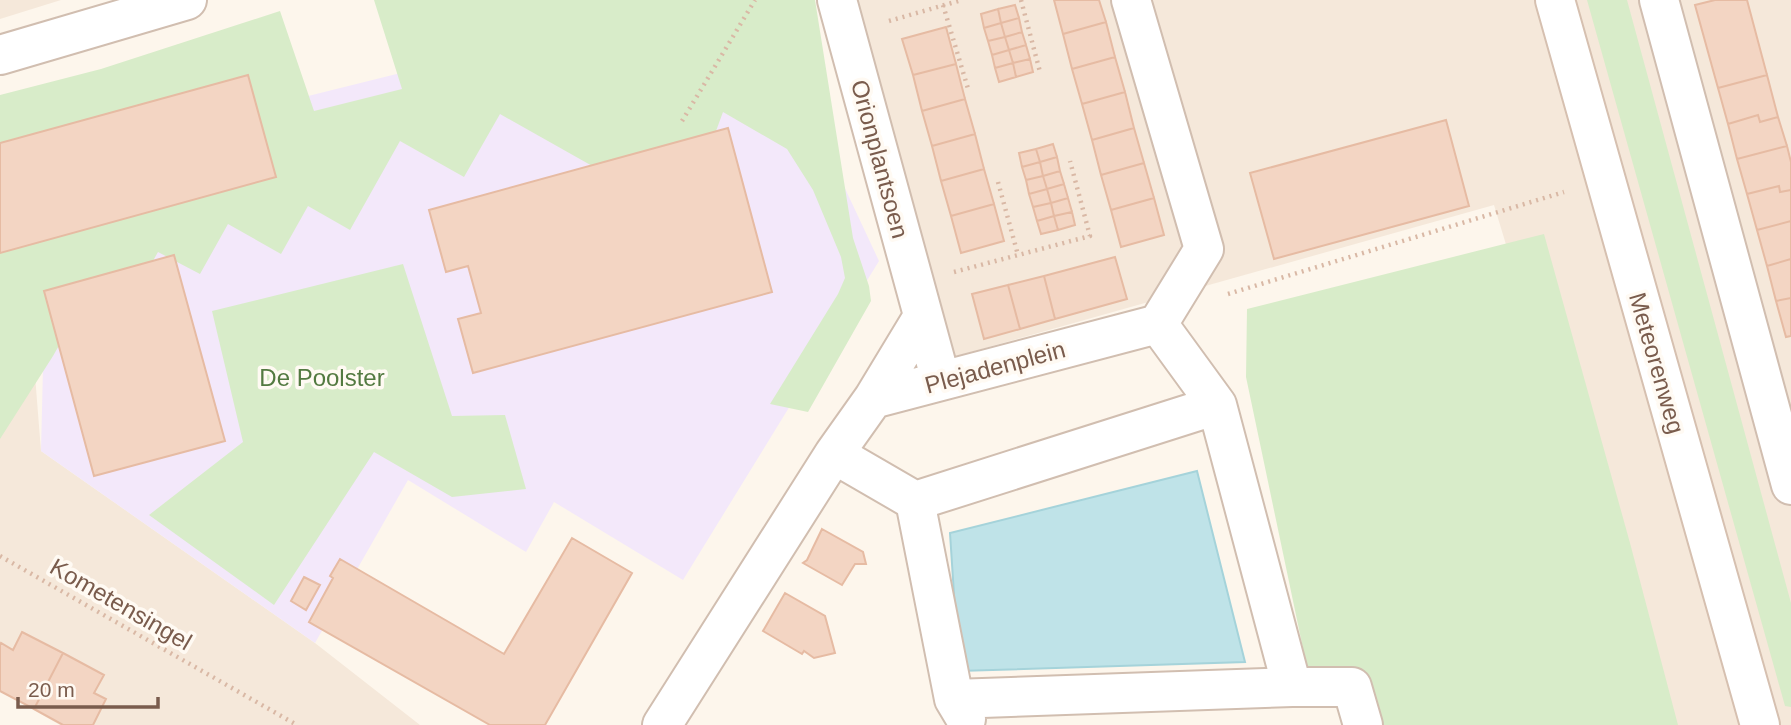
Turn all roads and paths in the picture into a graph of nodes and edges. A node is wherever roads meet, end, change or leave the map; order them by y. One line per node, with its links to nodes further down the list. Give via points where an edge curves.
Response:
1 (187, 0): 10 (street)
2 (755, 0): 13 (path)
3 (962, 0): 8 (path)
4 (1021, 0): 11 (path)
5 (1130, 0): 19 (street, via 1204,248)
6 (1555, 0): 15 (street, Meteorenweg)
7 (1659, 0): 24 (street)
8 (943, 5): 9 (path); 12 (path)
9 (842, 17): 18 (street, Orionplantsoen)
10 (0, 55)
11 (1040, 72)
12 (969, 92)
13 (682, 121)
14 (1070, 162): 17 (path, via 1090,236)
15 (1605, 179): 19 (path); 32 (street, Meteorenweg)
16 (998, 182): 17 (path)
17 (1018, 255): 18 (path)
18 (917, 301): 20 (street, Orionplantsoen); 21 (street)
19 (1161, 318): 20 (street, Plejadenplein); 22 (street)
20 (941, 381): 21 (street, Plejadenplein)
21 (873, 399): 23 (street)
22 (1217, 405): 25 (street); 27 (street)
23 (834, 454): 25 (street); 30 (street)
24 (1791, 485)
25 (915, 501): 28 (street)
26 (0, 556): 29 (path, Kometensingel)
27 (1292, 687): 28 (street); 31 (street, via 1352,687)
28 (962, 712)
29 (297, 725)
30 (662, 725)
31 (1363, 725)
32 (1760, 725)

